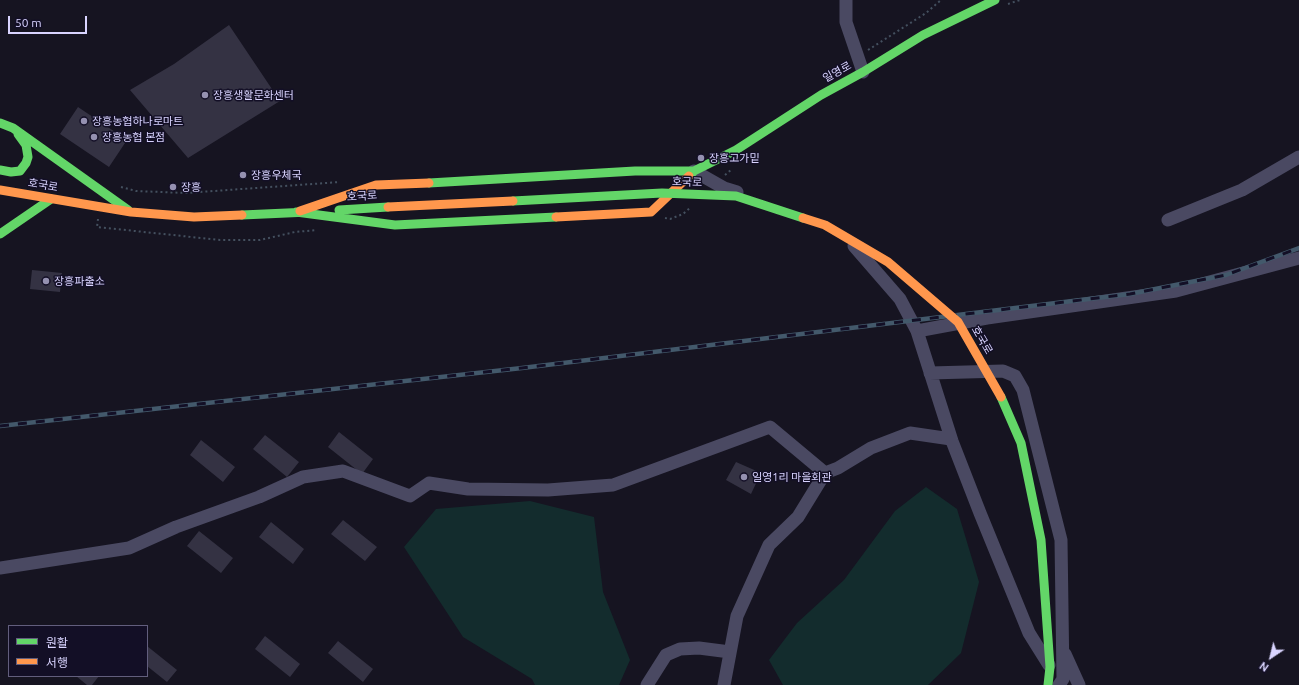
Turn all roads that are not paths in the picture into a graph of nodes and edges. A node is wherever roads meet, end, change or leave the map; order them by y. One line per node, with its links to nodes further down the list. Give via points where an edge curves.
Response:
1 (846, 0): 3 (street, via 846,22)
2 (995, 0): 3 (main road, 일영로, via 923,35)
3 (863, 72): 8 (main road, 일영로, via 822,94 736,150)
4 (0, 123): 5 (main road)
5 (13, 128): 7 (main road, via 26,145 28,158 20,171); 11 (main road)
6 (1299, 157): 13 (street, via 1242,190)
7 (0, 170)
8 (694, 170): 12 (main road, via 376,185); 12 (main road, via 651,212 395,225); 16 (street, via 724,188 764,201 849,240 900,299)
9 (0, 190): 10 (main road, 호국로)
10 (51, 199): 11 (main road, 호국로); 14 (main road)
11 (131, 212): 12 (main road, 호국로, via 194,218)
12 (296, 212): 23 (main road, 호국로, bridge, via 662,193 736,196 825,225 888,262 958,322 1001,397 1021,443 1041,540)
13 (1168, 220)
14 (0, 234)
15 (1299, 258): 16 (street, via 1176,291 987,318)
16 (916, 331): 17 (street)
17 (930, 373): 18 (street); 21 (street, via 1003,371 1015,376 1023,390 1061,540)
18 (951, 439): 19 (street, via 910,433 871,448); 23 (street, via 1029,633)
19 (825, 473): 20 (street, via 770,427 613,485 548,490 468,489 429,483 410,496 343,471 303,477 129,548); 22 (street, via 798,517 769,545 736,616)
20 (0, 568)
21 (1063, 649): 27 (street, via 1063,679); 28 (street)
22 (730, 652): 24 (street, via 700,648 680,649 666,655); 25 (street)
23 (1050, 667): 26 (main road, 호국로)
24 (647, 685)
25 (724, 685)
26 (1048, 685)
27 (1059, 685)
28 (1079, 685)

